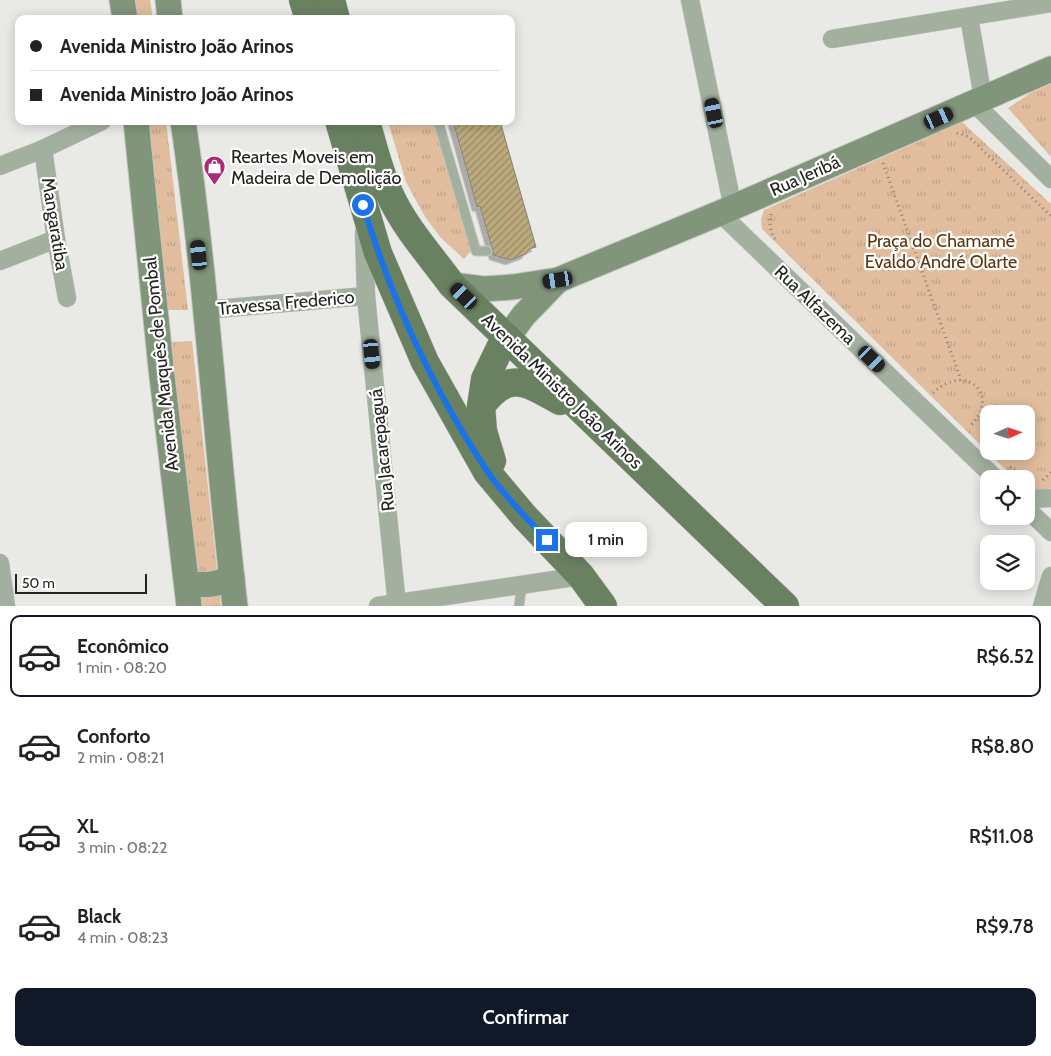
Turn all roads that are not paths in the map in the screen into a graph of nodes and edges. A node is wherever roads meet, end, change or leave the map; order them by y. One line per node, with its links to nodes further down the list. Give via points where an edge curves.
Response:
1 (122, 0): 7 (main road)
2 (168, 0): 8 (main road)
3 (303, 0): 9 (main road)
4 (331, 0): 10 (main road)
5 (690, 0): 25 (street)
6 (1051, 3): 11 (street)
7 (124, 15)
8 (170, 15)
9 (308, 15)
10 (335, 15)
11 (969, 16): 12 (street); 14 (street)
12 (832, 39)
13 (1051, 69): 14 (main road, Rua Jeribá)
14 (978, 100): 23 (street); 25 (main road, Rua Jeribá)
15 (94, 125): 21 (street)
16 (136, 125): 48 (main road, Avenida Marquês de Pombal)
17 (184, 125): 33 (main road)
18 (340, 125): 24 (main road)
19 (367, 125): 30 (main road, Avenida Ministro João Arinos, via 390,196 409,228)
20 (439, 125): 27 (lane, via 476,251)
21 (43, 149): 22 (street); 26 (street, Mangaratiba)
22 (0, 166)
23 (1051, 179)
24 (363, 205): 31 (street, Rua Jacarepaguá); 40 (main road, via 378,253 425,362 488,472)
25 (727, 210): 29 (main road, Rua Jeribá); 37 (street, Rua Alfazema)
26 (56, 239): 28 (street); 32 (street, Mangaratiba)
27 (487, 251)
28 (0, 261)
29 (558, 280): 30 (main road, via 484,289); 34 (main road)
30 (452, 285): 34 (main road, Avenida Ministro João Arinos)
31 (366, 296): 33 (street, Travessa Frederico); 50 (street, Rua Jacarepaguá)
32 (67, 298)
33 (205, 310): 46 (main road)
34 (507, 338): 35 (main road, via 485,379); 36 (main road, Avenida Ministro João Arinos)
35 (481, 406): 36 (main road, via 499,387 520,382); 40 (main road, via 483,430 494,469)
36 (592, 420): 55 (main road, Avenida Ministro João Arinos)
37 (987, 470)
38 (1051, 498): 39 (street)
39 (1035, 499)
40 (524, 516): 44 (main road)
41 (1035, 517): 42 (street)
42 (1051, 532)
43 (0, 563): 51 (street)
44 (581, 576): 47 (street); 49 (main road)
45 (1051, 576): 56 (street)
46 (232, 578): 48 (main road); 52 (main road)
47 (522, 584): 50 (street); 54 (lane)
48 (188, 594)
49 (601, 604)
50 (397, 605): 53 (street)
51 (6, 606)
52 (235, 606)
53 (378, 606)
54 (519, 606)
55 (784, 606)
56 (1042, 606)

